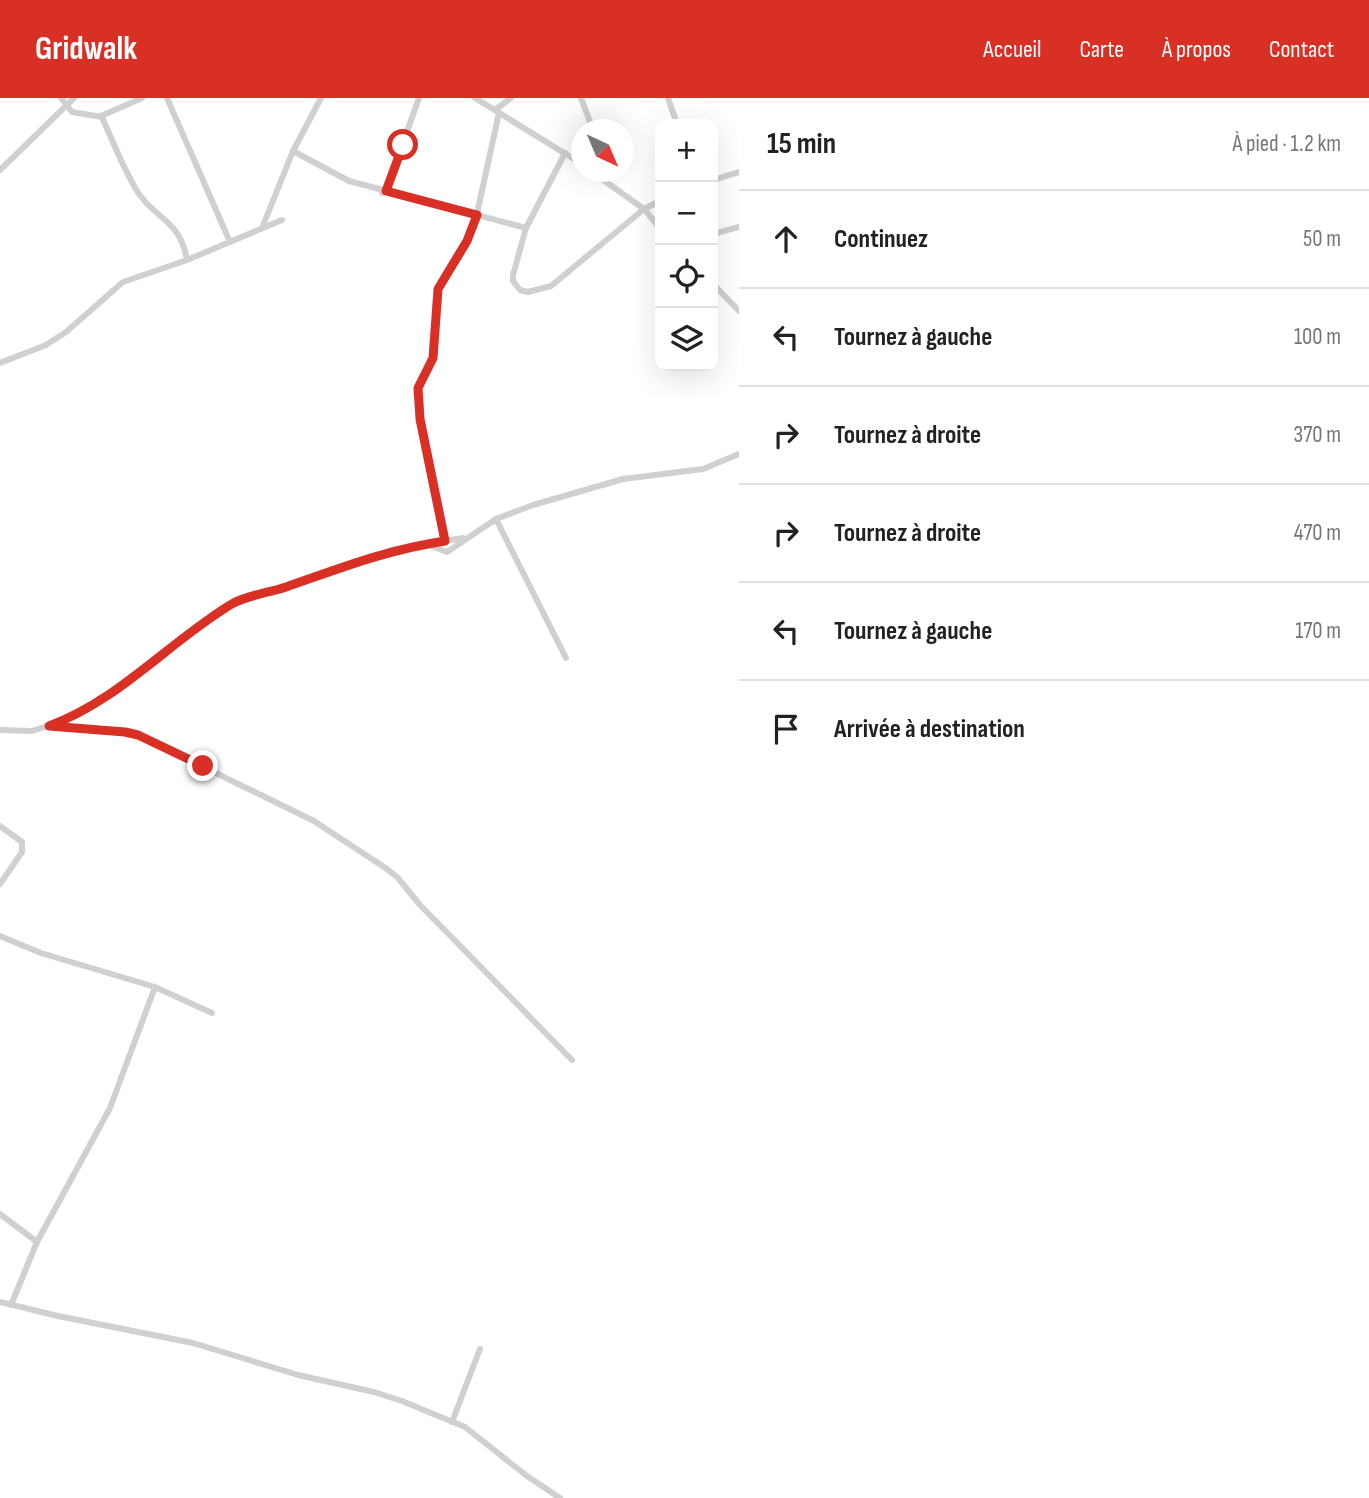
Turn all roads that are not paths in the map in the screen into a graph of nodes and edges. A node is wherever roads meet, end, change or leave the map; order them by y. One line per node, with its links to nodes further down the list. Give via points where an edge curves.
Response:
1 (61, 98): 11 (street)
2 (74, 98): 11 (street)
3 (142, 98): 13 (street)
4 (167, 98): 33 (street)
5 (321, 98): 16 (street)
6 (419, 98): 23 (street)
7 (475, 98): 12 (street)
8 (511, 98): 12 (street)
9 (581, 98): 14 (street)
10 (668, 98): 15 (street)
11 (66, 105): 13 (street, via 74,113); 19 (street)
12 (497, 112): 17 (street); 26 (street)
13 (101, 116): 34 (street, via 137,191 176,230)
14 (589, 119)
15 (675, 119)
16 (293, 152): 23 (street, via 349,181); 30 (street)
17 (565, 153): 18 (street); 31 (street)
18 (571, 157)
19 (0, 170)
20 (739, 172): 21 (street)
21 (718, 178)
22 (608, 182): 25 (street)
23 (384, 192): 26 (street)
24 (655, 204): 25 (street)
25 (644, 209): 28 (street); 31 (street, via 558,282 528,292 513,281)
26 (477, 215): 31 (street); 41 (street, via 438,289 433,358 418,388)
27 (282, 220): 30 (street)
28 (655, 222)
29 (739, 227): 32 (street)
30 (262, 228): 33 (street)
31 (526, 228)
32 (718, 233)
33 (230, 242): 34 (street)
34 (187, 260): 37 (street, via 120,284 66,332)
35 (718, 289): 36 (street)
36 (739, 311)
37 (0, 363)
38 (739, 454): 39 (street, via 703,470 623,480)
39 (496, 519): 40 (street); 43 (street)
40 (465, 537): 41 (street); 42 (street, via 447,552)
41 (445, 541): 42 (street)
42 (426, 544): 44 (street, via 352,562 231,604 108,696)
43 (566, 658)
44 (49, 726): 45 (street, via 32,731); 51 (street, via 138,735 314,821 398,878)
45 (0, 730)
46 (0, 826): 47 (street, via 22,842 22,852)
47 (0, 884)
48 (0, 936): 49 (street)
49 (155, 987): 50 (street); 53 (street, via 110,1108)
50 (212, 1013)
51 (572, 1060)
52 (0, 1214): 53 (street)
53 (37, 1242): 55 (street)
54 (0, 1302): 55 (street)
55 (11, 1305): 57 (street, via 193,1343 374,1392)
56 (480, 1349): 57 (street)
57 (452, 1422): 58 (street)
58 (560, 1498)

